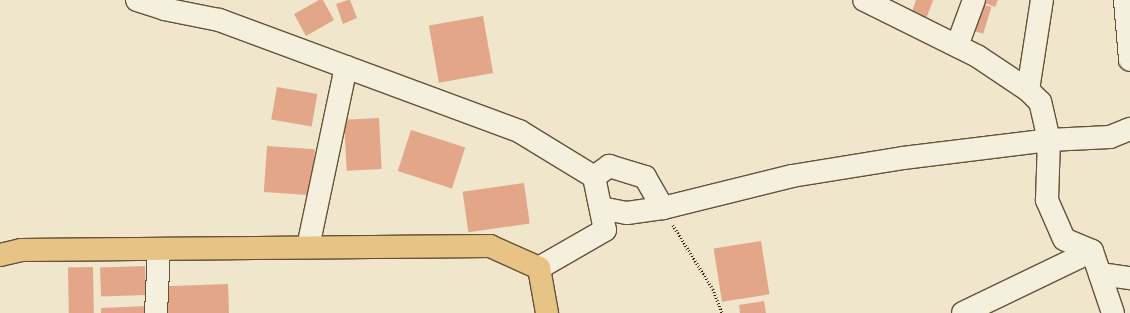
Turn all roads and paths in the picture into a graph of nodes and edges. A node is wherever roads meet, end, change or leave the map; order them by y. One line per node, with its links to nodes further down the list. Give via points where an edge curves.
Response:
1 (137, 0): 7 (street, via 164,9)
2 (203, 0): 7 (street)
3 (864, 0): 8 (street)
4 (974, 0): 8 (street)
5 (1042, 0): 11 (street)
6 (1124, 0): 9 (street)
7 (219, 20): 10 (street)
8 (958, 46): 11 (street)
9 (1130, 60)
10 (346, 67): 14 (street, via 519,131); 17 (street)
11 (1028, 90): 13 (street, via 1040,102)
12 (1130, 129): 13 (street, via 1110,137)
13 (1049, 140): 16 (street, via 903,158 792,176); 19 (street, via 1047,200 1064,239)
14 (594, 177): 15 (street); 16 (street, via 609,166 645,177)
15 (600, 208): 16 (street, via 627,213); 21 (street, via 605,230)
16 (663, 208): 26 (path, via 713,289)
17 (308, 247): 18 (main road); 21 (main road, via 490,246)
18 (159, 249): 20 (main road, via 21,250); 24 (street)
19 (1092, 251): 22 (street); 27 (street)
20 (0, 255)
21 (539, 268): 25 (main road)
22 (1100, 274): 23 (street); 28 (street)
23 (1130, 278)
24 (156, 313)
25 (547, 313)
26 (722, 313)
27 (963, 313)
28 (1113, 313)

